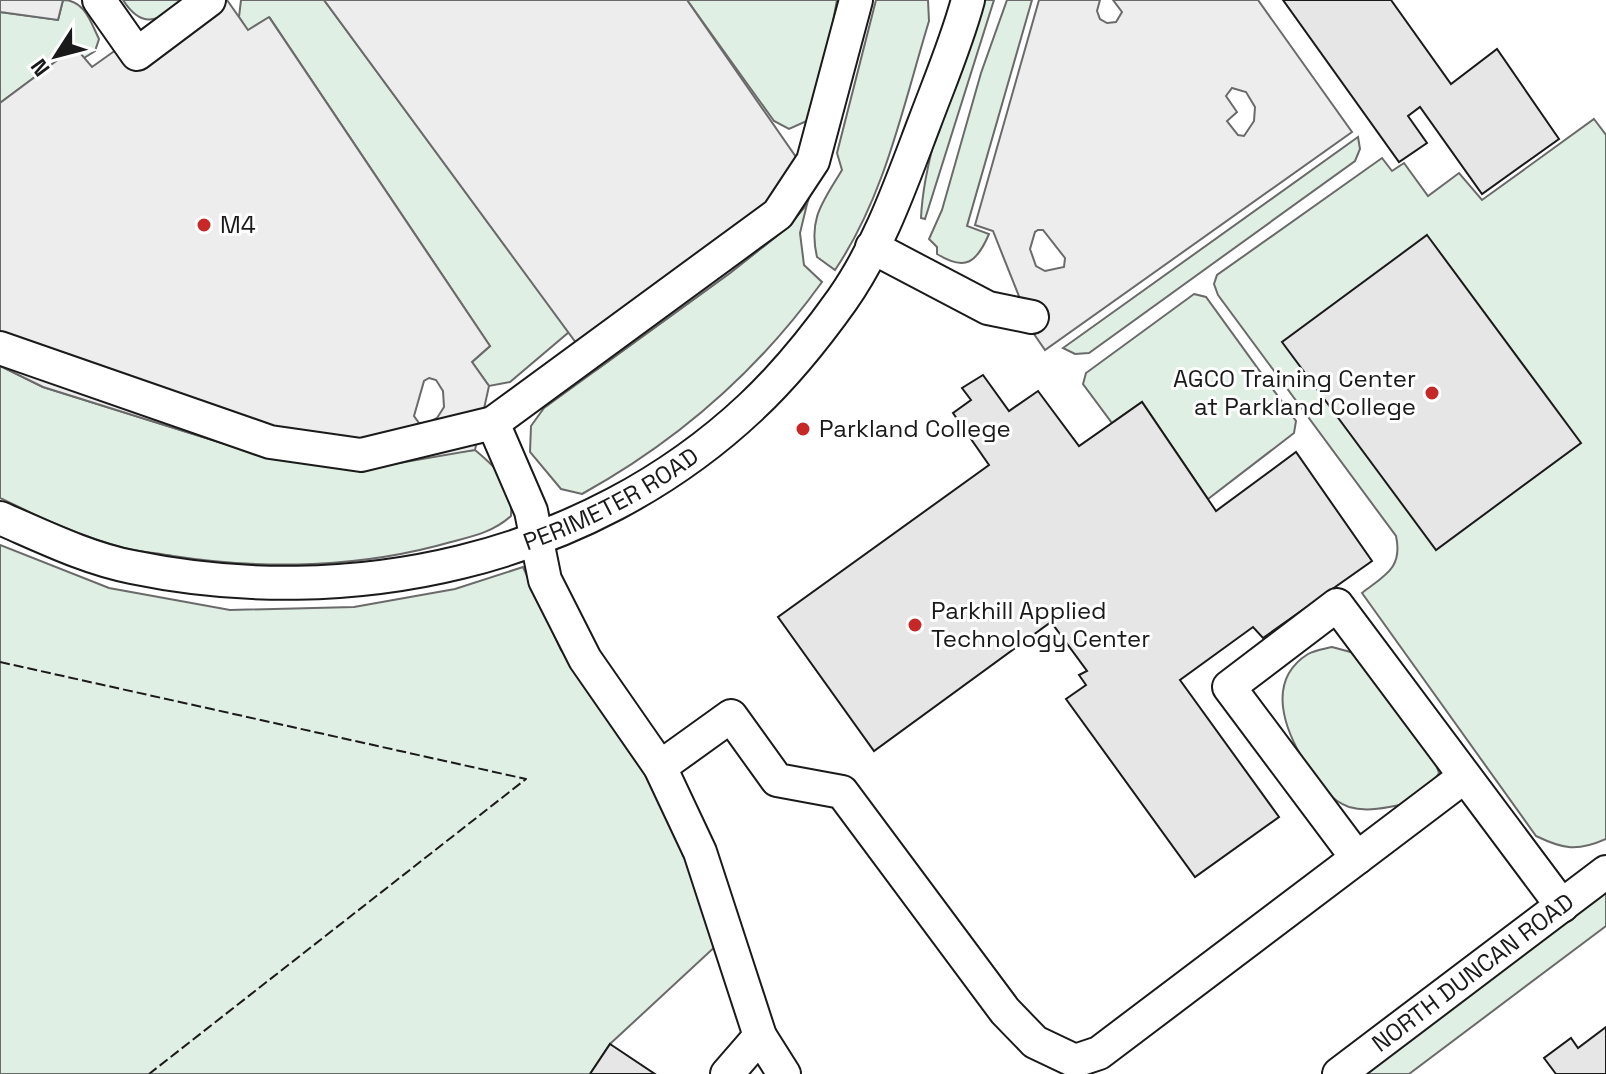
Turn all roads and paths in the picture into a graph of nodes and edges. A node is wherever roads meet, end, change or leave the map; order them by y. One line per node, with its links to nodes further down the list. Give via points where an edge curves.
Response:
1 (99, 0): 2 (street, via 137,54)
2 (209, 0)
3 (856, 0): 8 (street, via 813,161 778,214)
4 (968, 0): 5 (street, PERIMETER ROAD, via 897,195)
5 (872, 247): 6 (street, via 988,308); 10 (street, PERIMETER ROAD, via 844,297 751,407 704,447 643,487)
6 (1032, 317)
7 (0, 348): 8 (street, via 270,442 302,447 361,455)
8 (493, 423): 10 (street, via 531,511)
9 (0, 518): 10 (street, PERIMETER ROAD, via 128,567 277,583 391,577)
10 (536, 541): 11 (street, via 545,580 585,659)
11 (660, 767): 13 (street, via 731,716 777,780 842,792 1005,1011 1035,1042 1075,1061 1099,1053); 16 (street, via 700,852)
12 (1464, 777): 13 (street); 13 (street, via 1337,605 1229,687); 15 (street)
13 (1357, 858)
14 (1606, 872): 15 (street, NORTH DUNCAN ROAD)
15 (1562, 906): 19 (street, NORTH DUNCAN ROAD)
16 (760, 1036): 17 (street); 18 (street)
17 (727, 1074)
18 (784, 1074)
19 (1339, 1074)

